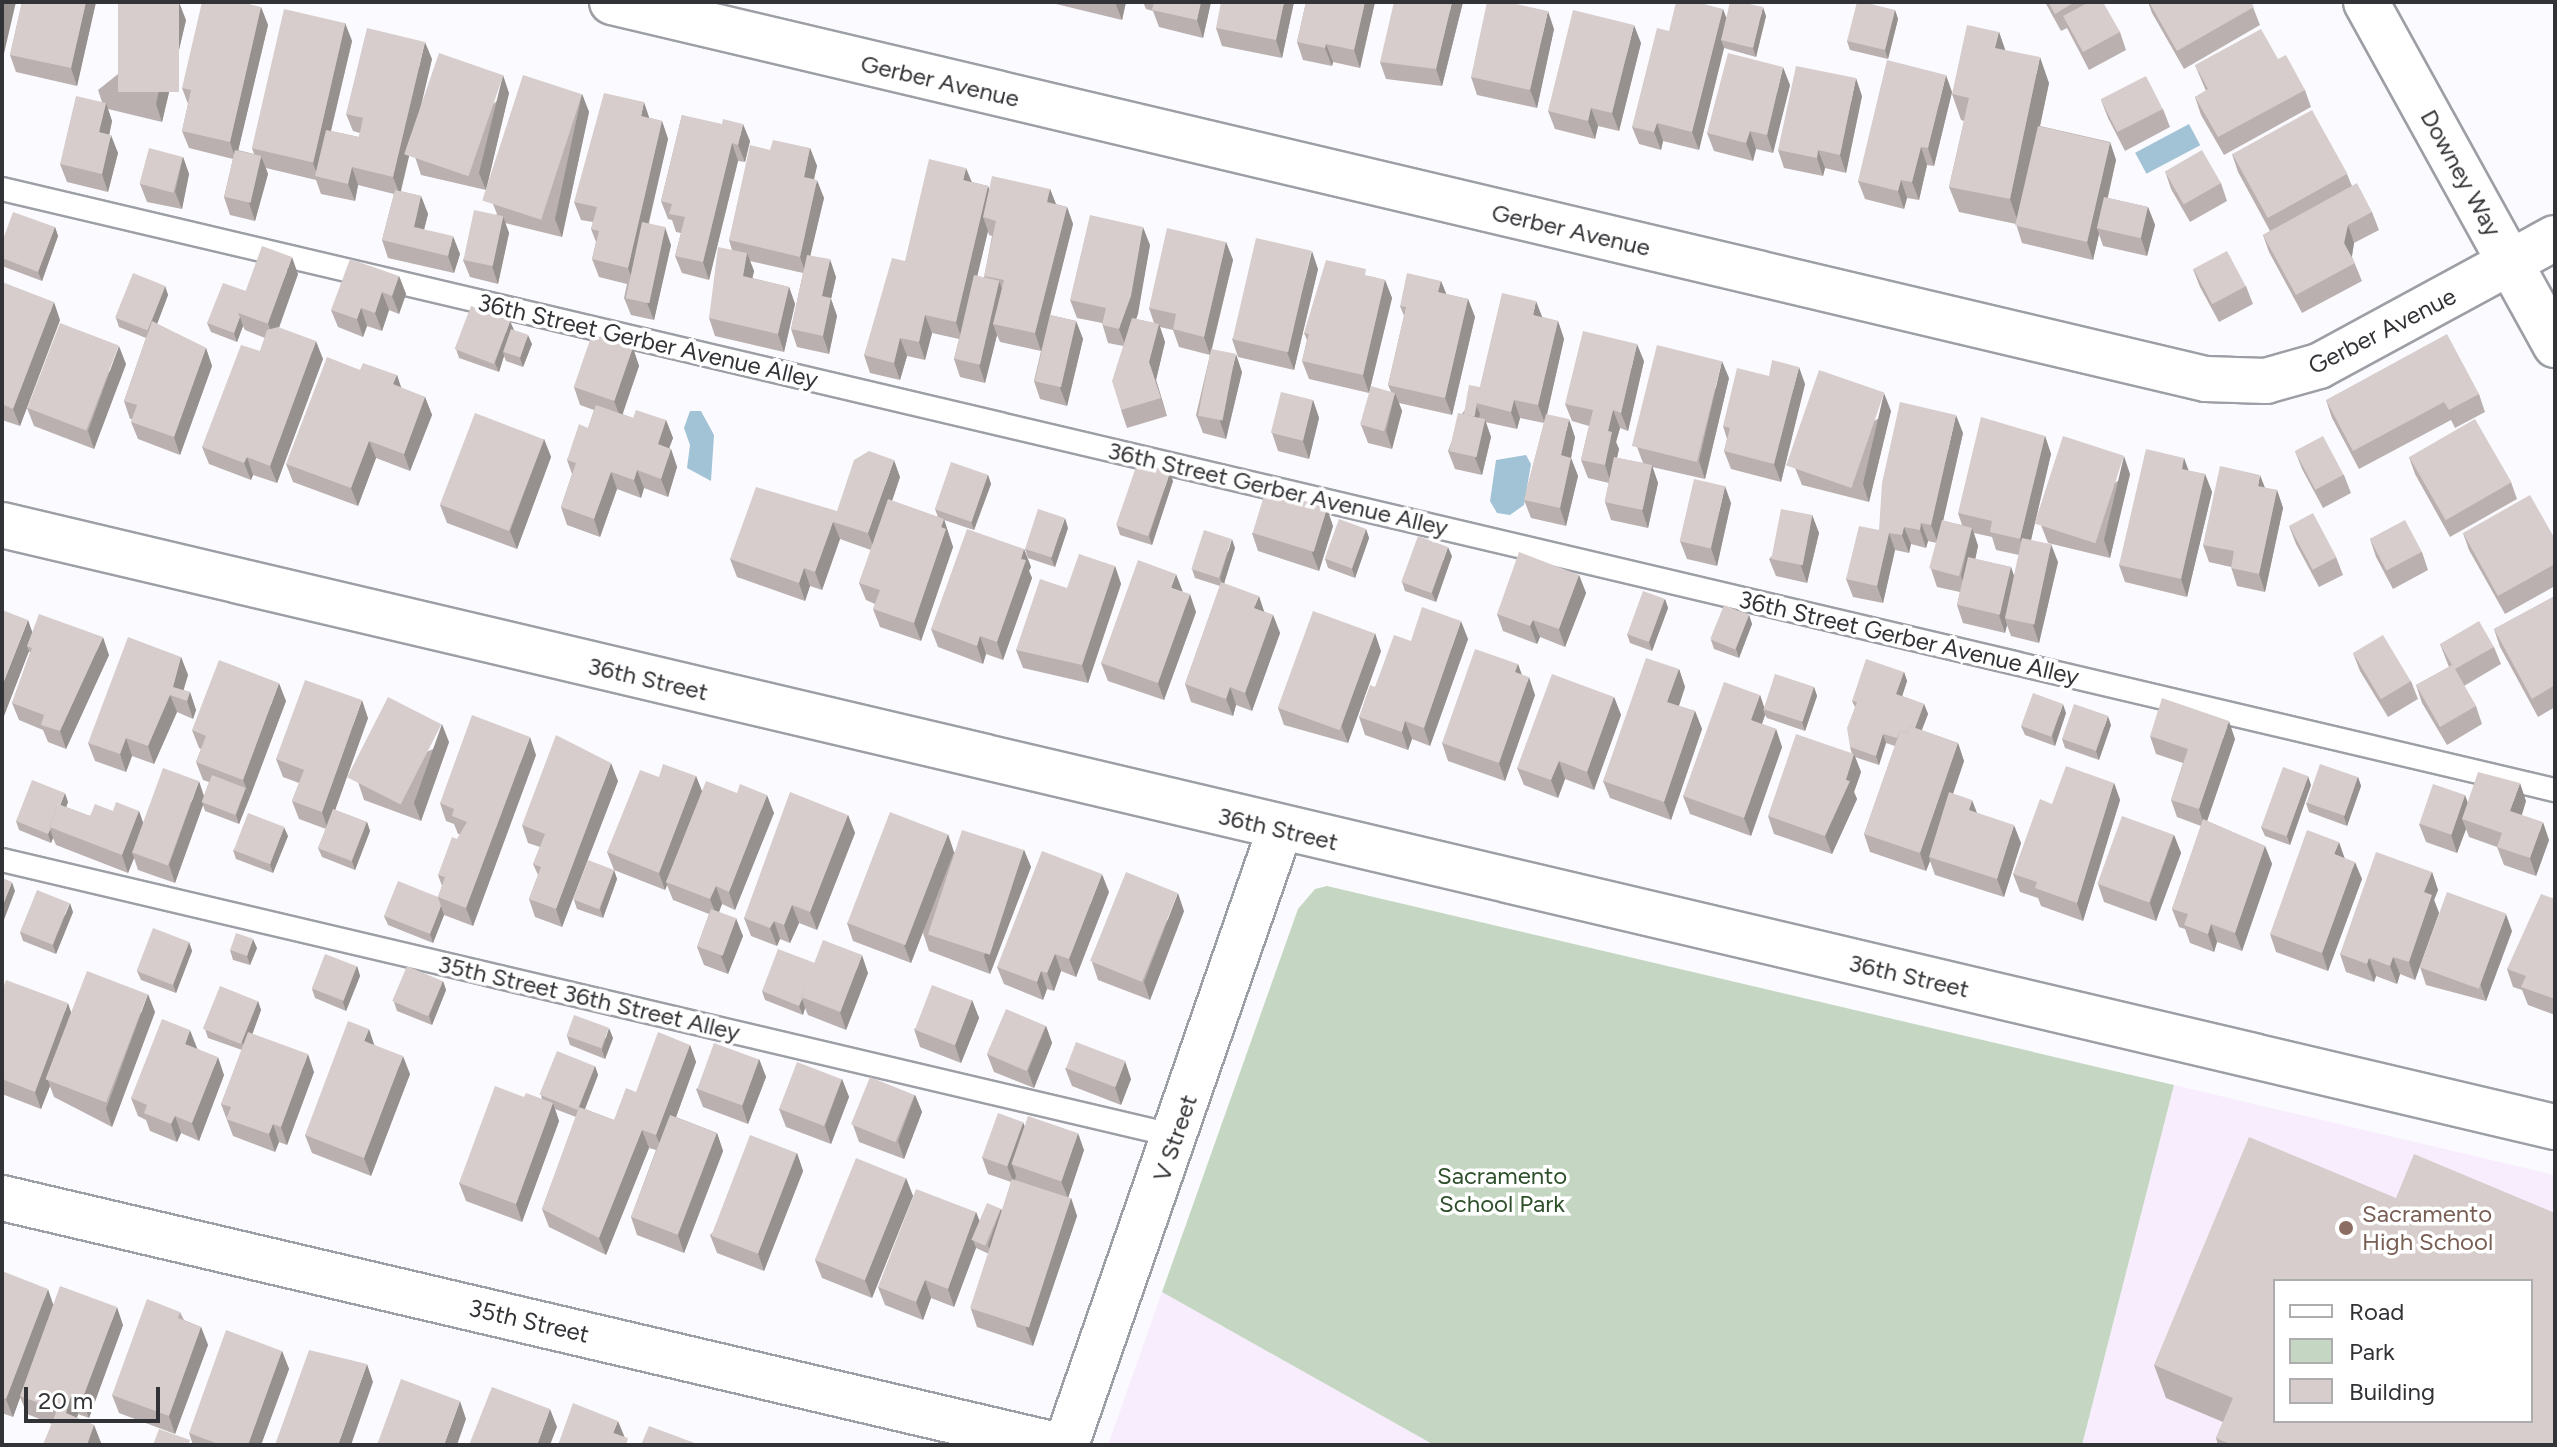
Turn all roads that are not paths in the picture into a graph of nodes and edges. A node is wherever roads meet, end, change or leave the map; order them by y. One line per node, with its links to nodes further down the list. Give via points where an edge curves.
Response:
1 (612, 2): 5 (street, Gerber Avenue, via 2206,379 2266,381 2319,366)
2 (2366, 2): 5 (street, Downey Way)
3 (2, 189): 8 (lane, 36th Street Gerber Avenue Alley)
4 (2555, 238): 5 (street, Gerber Avenue)
5 (2510, 263): 6 (street, Downey Way)
6 (2555, 345)
7 (2, 525): 9 (street, 36th Street)
8 (2555, 790)
9 (1280, 829): 11 (street, 36th Street); 12 (street, V Street)
10 (2, 860): 12 (lane, 35th Street 36th Street Alley)
11 (2555, 1127)
12 (1176, 1136): 15 (street, V Street)
13 (2, 1198): 14 (street, 35th Street)
14 (1056, 1445)
15 (1066, 1445)

